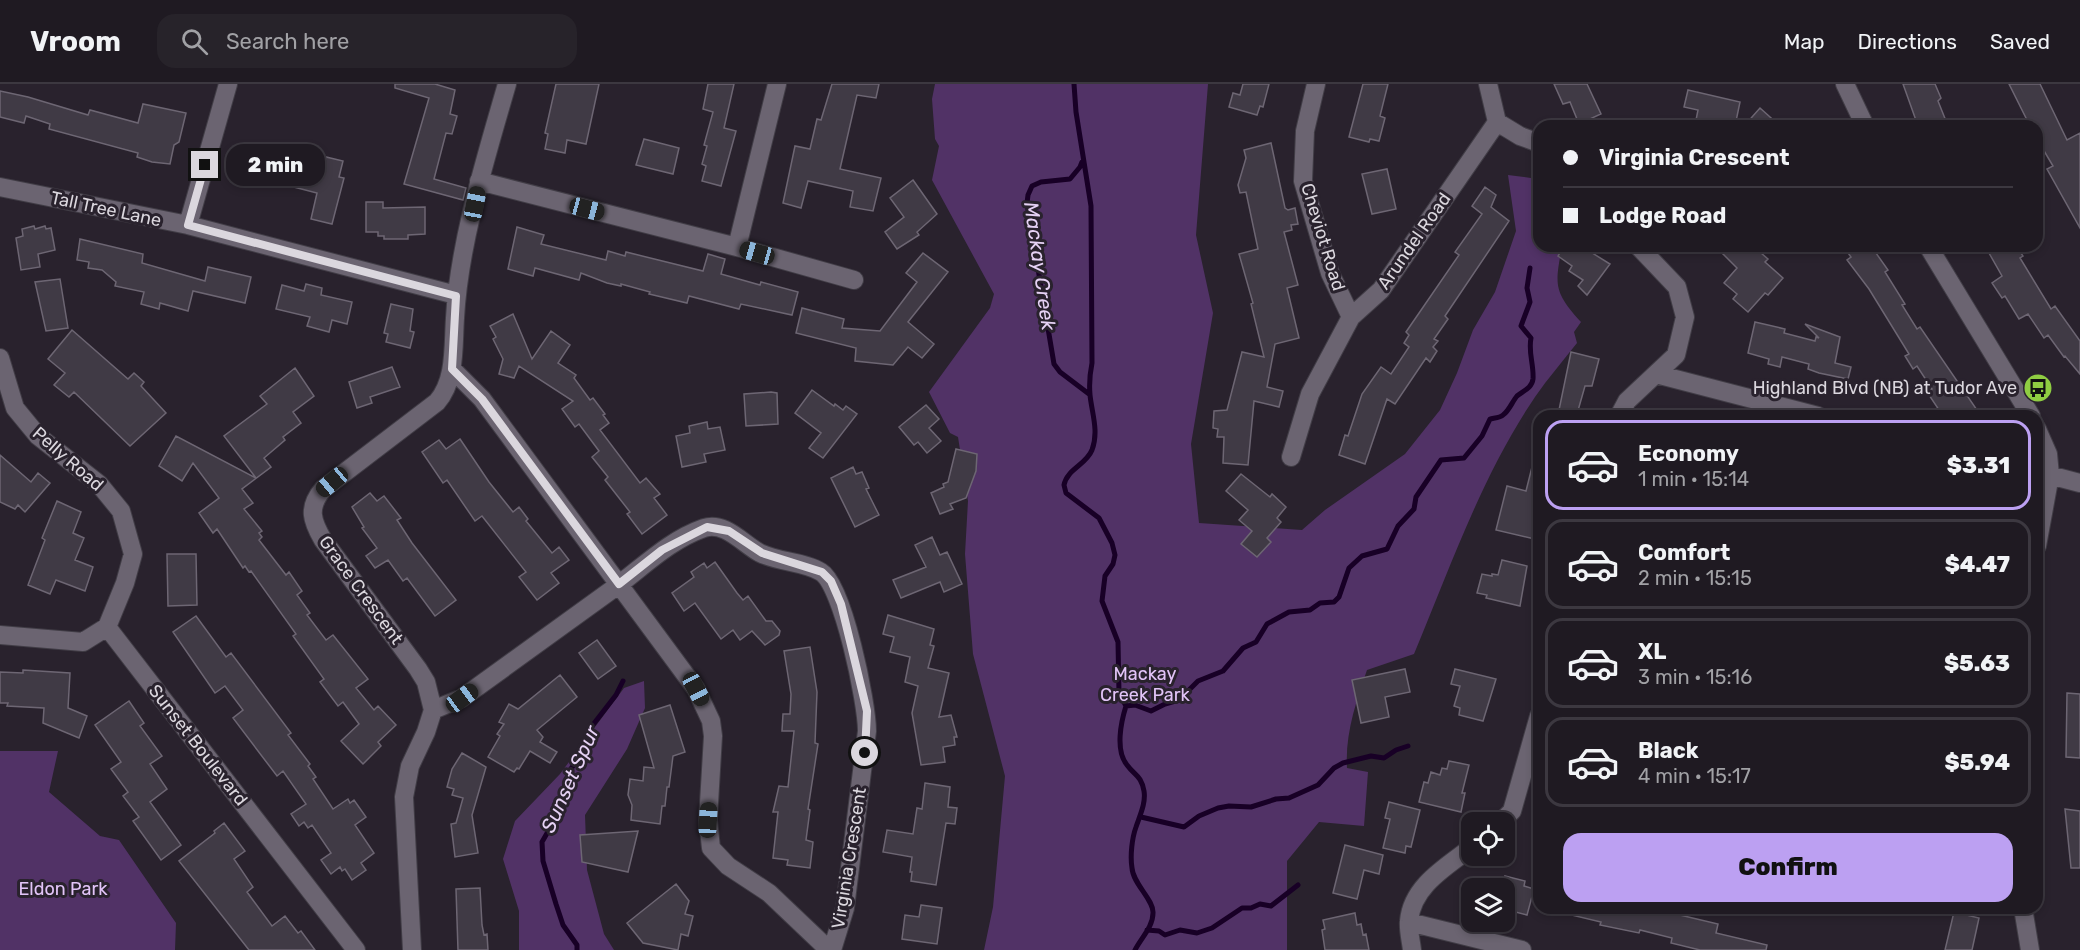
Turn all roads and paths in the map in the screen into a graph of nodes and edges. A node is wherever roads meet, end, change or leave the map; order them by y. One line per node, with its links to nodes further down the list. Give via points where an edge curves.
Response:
1 (228, 84): 12 (street)
2 (507, 84): 10 (street)
3 (777, 84): 13 (street)
4 (1316, 84): 18 (street, Cheviot Road, via 1305,131 1303,181 1330,273)
5 (1488, 84): 8 (street)
6 (1845, 84): 7 (street)
7 (1862, 120)
8 (1497, 122): 9 (street); 18 (street, Arundel Road, via 1381,290)
9 (1533, 141)
10 (479, 182): 13 (street); 17 (street)
11 (0, 187): 12 (street, Tall Tree Lane)
12 (188, 225): 17 (street, Tall Tree Lane)
13 (737, 247): 16 (street)
14 (1644, 252): 21 (street, via 1677,287 1685,317 1676,355)
15 (1932, 252): 24 (street)
16 (854, 280)
17 (456, 296): 20 (street)
18 (1351, 316): 26 (street, Arundel Road, via 1310,394)
19 (0, 358): 30 (street, Pelly Road, via 15,408 38,436 99,484 121,511 133,554)
20 (452, 369): 29 (street, via 482,399); 32 (street, Grace Crescent, via 444,394 437,402 327,485 316,497 312,510 323,540 426,682)
21 (1656, 374): 22 (street); 23 (street)
22 (1622, 410)
23 (1795, 410)
24 (2027, 410)
25 (2043, 443): 27 (street, via 2048,454)
26 (1290, 457)
27 (2043, 473): 28 (street)
28 (2080, 483)
29 (619, 584): 32 (street, Virginia Crescent, via 462,698); 40 (street, Virginia Crescent, via 696,689 711,721 711,848 728,866 769,893); 40 (street, Virginia Crescent, via 662,550 707,527 729,531 762,553 822,572 831,581 841,604 867,711 845,908)
30 (107, 627): 31 (street, via 83,642); 38 (street, Sunset Boulevard)
31 (0, 635)
32 (434, 710): 39 (street, via 410,766 404,797)
33 (1533, 759): 34 (street)
34 (1511, 812)
35 (1461, 856): 37 (street, via 1427,882 1413,905)
36 (2024, 914): 43 (street)
37 (1409, 922): 41 (street); 42 (street)
38 (356, 950)
39 (412, 950)
40 (831, 950)
41 (1412, 950)
42 (1522, 950)
43 (2030, 950)

